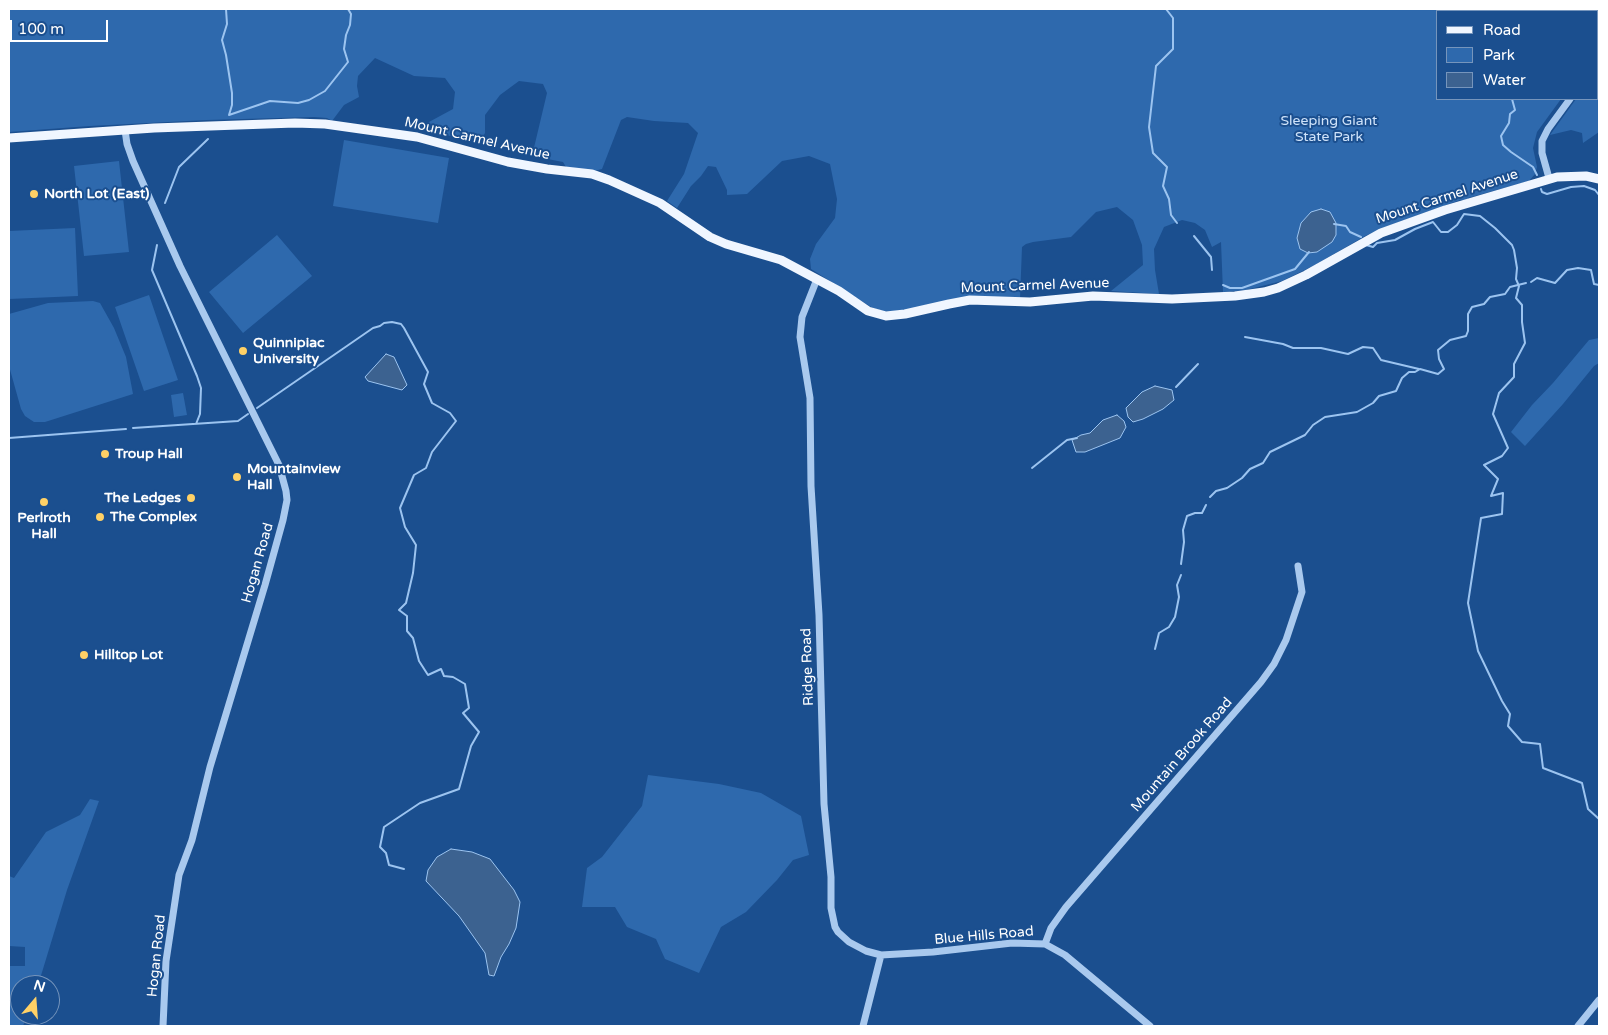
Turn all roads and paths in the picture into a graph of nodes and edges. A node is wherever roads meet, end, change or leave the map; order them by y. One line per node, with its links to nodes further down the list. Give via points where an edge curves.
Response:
1 (1569, 100): 4 (street, via 1542,141)
2 (125, 130): 3 (main road, Mount Carmel Avenue); 6 (main road, Mount Carmel Avenue, via 325,124 403,135 527,166 592,174 654,200 718,241 775,258); 11 (street, Hogan Road, via 130,152 180,266 279,466 287,500 192,840 179,875 166,961)
3 (9, 138)
4 (1549, 178): 5 (main road, Mount Carmel Avenue, via 1572,175); 6 (main road, Mount Carmel Avenue, via 1381,233 1291,282 1250,294 1172,299 1093,296 1030,302 970,300 886,316 868,311)
5 (1599, 179)
6 (817, 279): 9 (street, Ridge Road, via 802,317 800,337 810,398 824,804 831,908 835,927 845,939 866,951)
7 (1298, 566): 8 (street, Mountain Brook Road, via 1302,592 1299,607 1271,668 1066,907 1051,928)
8 (1045, 944): 9 (street, Blue Hills Road); 13 (street, Blue Hills Road, via 1065,955)
9 (882, 955): 12 (street)
10 (1599, 1000): 14 (street)
11 (163, 1026)
12 (863, 1026)
13 (1150, 1026)
14 (1578, 1026)

